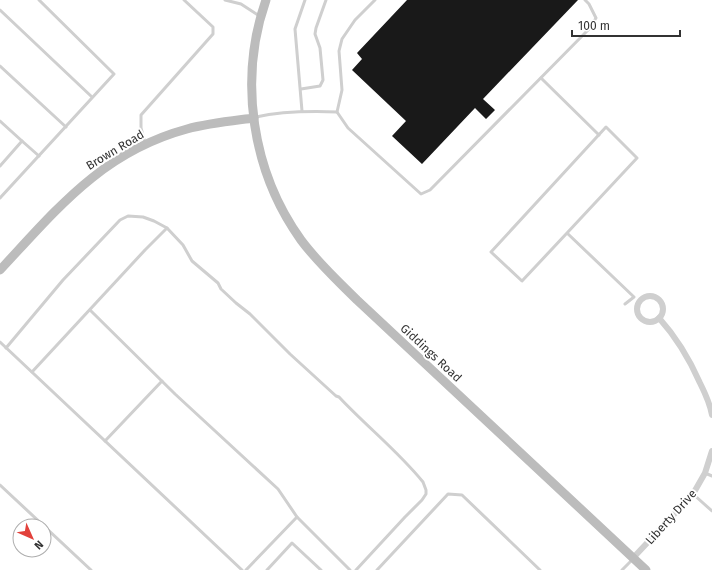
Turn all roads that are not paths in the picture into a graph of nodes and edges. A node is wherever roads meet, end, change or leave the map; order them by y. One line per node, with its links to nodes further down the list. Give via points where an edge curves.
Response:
1 (39, 0): 14 (lane, via 114,74)
2 (184, 0): 22 (lane, via 213,27 212,34 141,114)
3 (225, 0): 10 (lane, via 241,4)
4 (266, 0): 10 (main road)
5 (305, 0): 13 (lane, via 295,29)
6 (326, 0): 13 (lane, via 315,34 320,48 323,80 320,86)
7 (375, 0): 16 (lane, via 355,20 342,39 339,51 342,90)
8 (585, 0): 12 (lane, via 596,18 589,30)
9 (0, 10): 14 (lane)
10 (261, 17): 17 (main road, via 252,67)
11 (0, 66): 19 (lane)
12 (541, 78): 16 (lane, via 430,190 421,194 348,128); 20 (lane)
13 (301, 89): 15 (lane)
14 (92, 97): 19 (lane)
15 (302, 111): 16 (lane); 17 (lane)
16 (338, 112)
17 (254, 118): 22 (main road, Brown Road, via 194,127); 45 (main road, Giddings Road, via 262,158 274,193 291,225 315,257 357,300)
18 (0, 121): 21 (lane)
19 (66, 127): 23 (lane)
20 (599, 135): 27 (lane, via 606,127 637,158); 27 (lane, via 491,252 522,281)
21 (22, 141): 23 (lane); 24 (lane)
22 (145, 144): 28 (main road, Brown Road, via 110,164 80,186)
23 (39, 156): 25 (lane)
24 (0, 166)
25 (0, 198)
26 (167, 228): 30 (lane); 33 (lane, via 143,217 128,216 120,220 63,280); 52 (lane, via 183,244 192,261 374,430 423,482 426,490 422,500)
27 (567, 234): 29 (lane, via 634,297)
28 (0, 270)
29 (625, 304)
30 (90, 310): 34 (lane); 35 (lane)
31 (659, 318): 31 (street, via 663,308 660,300 649,296 638,304 641,318 651,322); 36 (street, via 688,356)
32 (0, 342): 33 (lane)
33 (6, 348): 34 (lane)
34 (32, 372): 37 (lane)
35 (162, 381): 37 (lane); 44 (lane, via 278,489)
36 (712, 412)
37 (105, 441): 47 (lane)
38 (712, 451): 39 (street, Liberty Drive)
39 (706, 473): 40 (lane); 42 (street, Liberty Drive)
40 (712, 476)
41 (0, 485): 46 (lane)
42 (693, 494): 43 (lane); 45 (street, Liberty Drive)
43 (712, 511)
44 (297, 517): 48 (lane); 51 (lane)
45 (633, 558): 55 (lane); 56 (main road, Giddings Road)
46 (91, 570)
47 (242, 570)
48 (246, 570)
49 (267, 570): 50 (lane, via 292,543)
50 (321, 570)
51 (350, 570)
52 (356, 570)
53 (377, 570): 54 (lane, via 448,494 462,495)
54 (540, 570)
55 (622, 570)
56 (646, 570)

